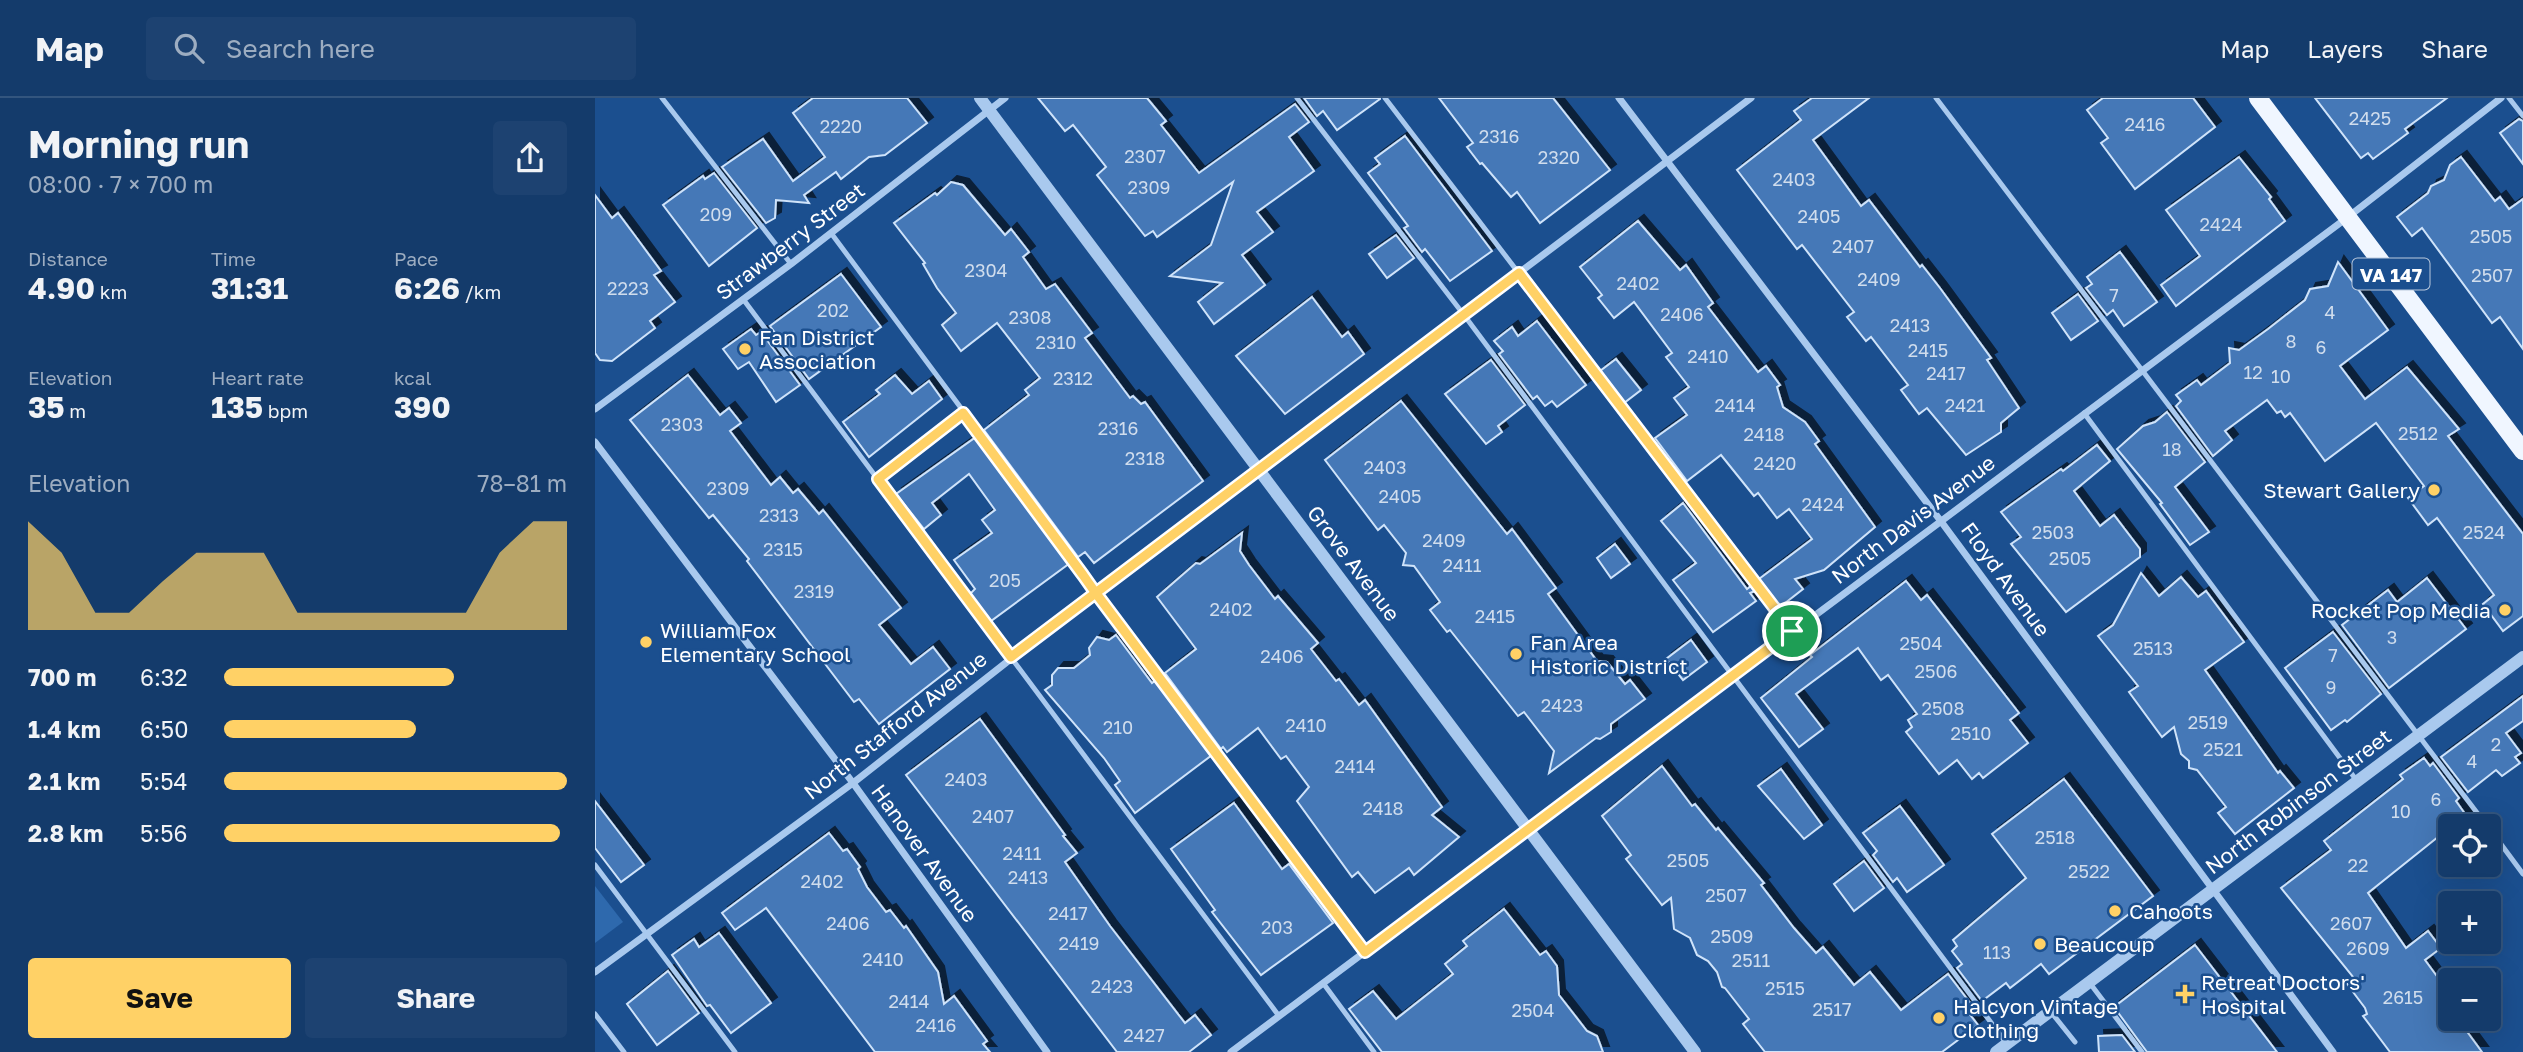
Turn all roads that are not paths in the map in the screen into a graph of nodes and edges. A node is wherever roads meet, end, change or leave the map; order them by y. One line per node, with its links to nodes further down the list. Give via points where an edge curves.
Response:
1 (662, 98): 17 (lane)
2 (980, 98): 12 (street, Grove Avenue)
3 (1005, 98): 12 (street, Strawberry Street)
4 (1297, 98): 20 (lane)
5 (1385, 98): 18 (lane)
6 (1619, 98): 14 (street, Floyd Avenue)
7 (1751, 98): 14 (street, North Stafford Avenue)
8 (1936, 98): 21 (lane)
9 (2259, 98): 15 (main road, VA 147)
10 (2501, 98): 15 (street, North Davis Avenue)
11 (2509, 98): 13 (lane)
12 (989, 110): 16 (street, Strawberry Street); 27 (street, Grove Avenue)
13 (2523, 116)
14 (1667, 161): 18 (street, North Stafford Avenue); 29 (street, Floyd Avenue)
15 (2348, 217): 21 (street, North Davis Avenue); 26 (main road, VA 147)
16 (831, 233): 17 (street, Strawberry Street); 24 (lane)
17 (791, 264): 19 (street, Strawberry Street)
18 (1519, 273): 20 (street, North Stafford Avenue); 31 (lane)
19 (743, 299): 22 (street, Strawberry Street); 28 (lane)
20 (1464, 315): 27 (street, North Stafford Avenue); 34 (lane)
21 (2142, 369): 23 (street, North Davis Avenue); 35 (lane)
22 (595, 409)
23 (2083, 412): 29 (street, North Davis Avenue); 36 (lane)
24 (963, 413): 28 (lane); 30 (lane)
25 (595, 442): 37 (street, Hanover Avenue)
26 (2523, 451)
27 (1260, 469): 30 (street, North Stafford Avenue); 39 (street, Grove Avenue)
28 (878, 479): 32 (lane)
29 (1940, 520): 31 (street, North Davis Avenue); 43 (street, Floyd Avenue)
30 (1095, 592): 32 (street, North Stafford Avenue); 45 (lane)
31 (1792, 631): 34 (street, North Davis Avenue)
32 (1011, 657): 37 (street, North Stafford Avenue); 51 (lane)
33 (2523, 657): 35 (street, North Robinson Street)
34 (1732, 676): 39 (street, North Davis Avenue); 53 (lane)
35 (2419, 735): 36 (street, North Robinson Street); 38 (lane)
36 (2357, 781): 43 (street, North Robinson Street)
37 (853, 783): 44 (street, North Stafford Avenue); 56 (street, Hanover Avenue)
38 (2478, 814)
39 (1529, 828): 45 (street, North Davis Avenue); 59 (street, Grove Avenue)
40 (2501, 844): 42 (lane)
41 (595, 865): 44 (lane)
42 (2523, 874)
43 (2212, 890): 47 (street, North Robinson Street); 61 (street, Floyd Avenue)
44 (646, 934): 46 (street, North Stafford Avenue); 55 (lane)
45 (1365, 952): 48 (street, North Davis Avenue)
46 (595, 972)
47 (2089, 982): 49 (street, North Robinson Street); 60 (lane)
48 (1323, 983): 51 (street, North Davis Avenue); 58 (lane)
49 (2051, 1011): 52 (lane); 53 (street, North Robinson Street)
50 (595, 1014): 54 (lane)
51 (1279, 1016): 57 (street, North Davis Avenue)
52 (2075, 1042)
53 (2001, 1048)
54 (624, 1052)
55 (735, 1052)
56 (1047, 1052)
57 (1231, 1052)
58 (1374, 1052)
59 (1695, 1052)
60 (2142, 1052)
61 (2333, 1052)

